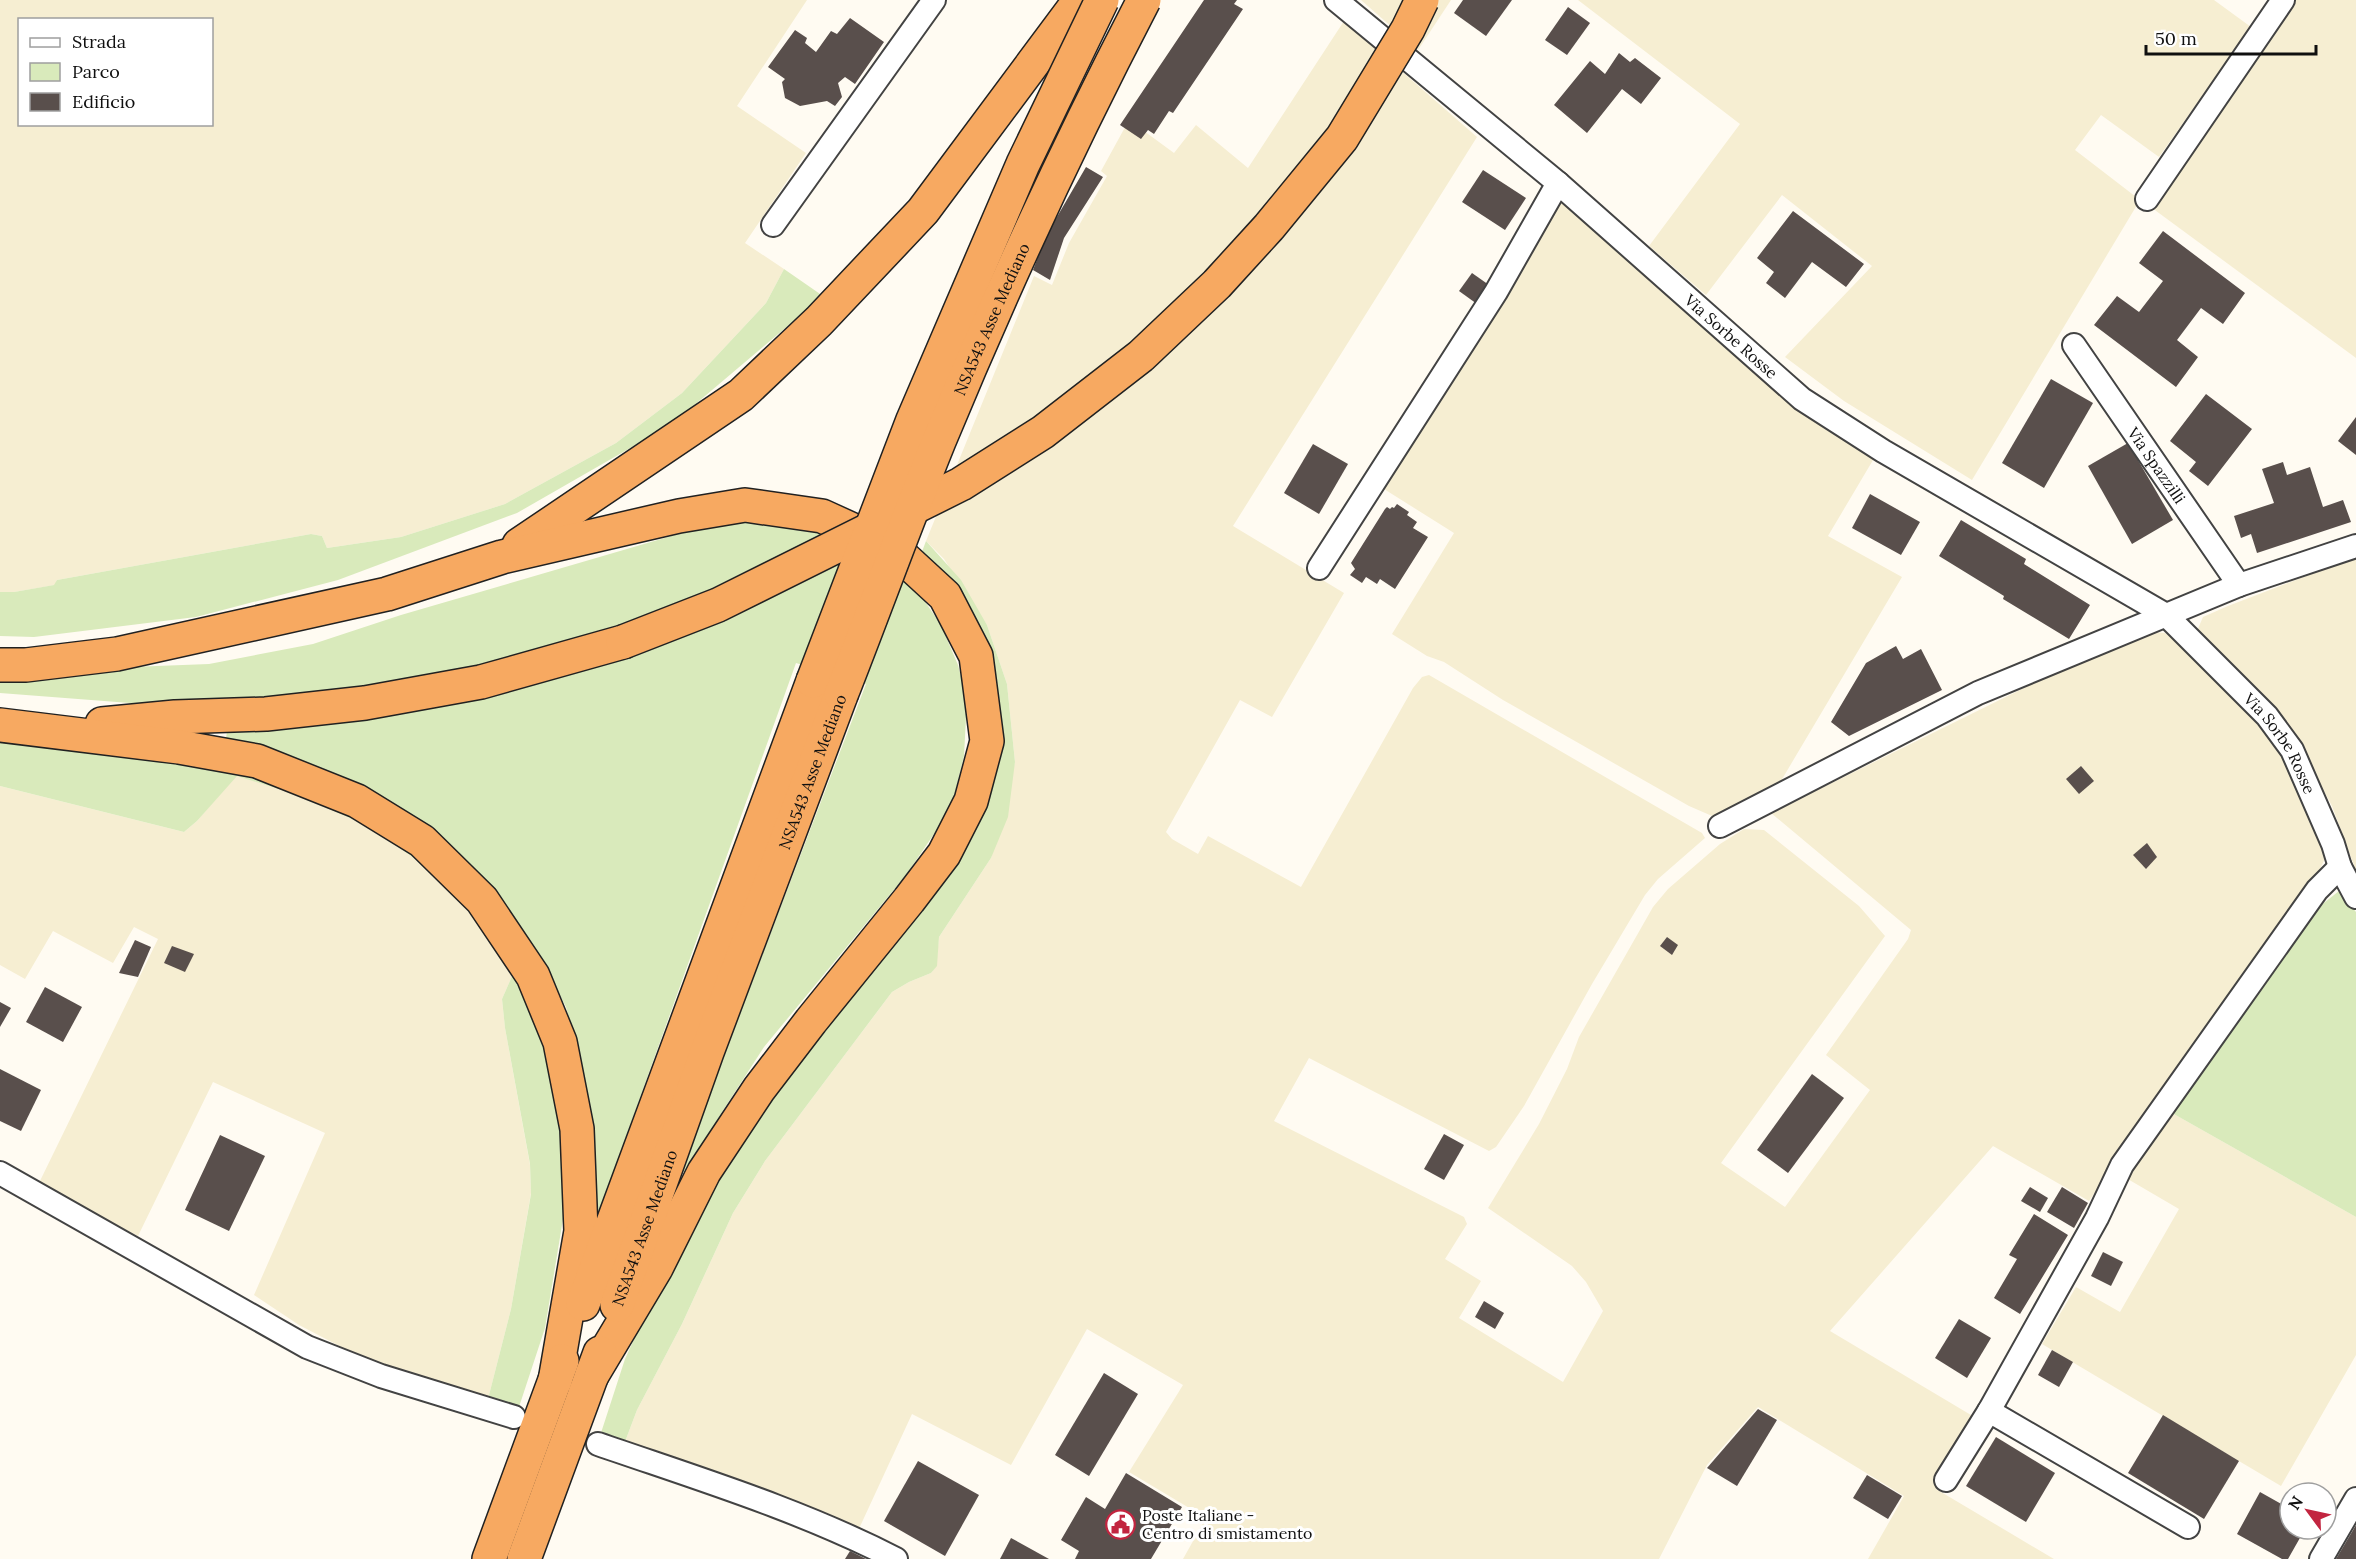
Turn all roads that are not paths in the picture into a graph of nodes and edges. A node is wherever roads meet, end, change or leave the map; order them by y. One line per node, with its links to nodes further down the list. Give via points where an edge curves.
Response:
1 (934, 0): 10 (street)
2 (1080, 0): 13 (highway, via 923,211 819,321 741,395)
3 (1102, 0): 18 (highway, NSA543 Asse Mediano, bridge, via 1023,164 918,409)
4 (1144, 0): 18 (highway, NSA543 Asse Mediano, bridge, via 1096,91 1021,251)
5 (1336, 0): 8 (street, Via Sorbe Rosse)
6 (1422, 0): 20 (highway, bridge, via 1342,138 1217,284 1141,356 1043,432 961,484 718,605 623,642 481,682 365,703 266,714)
7 (2283, 0): 9 (street)
8 (1558, 183): 14 (street, via 1496,292); 16 (street, Via Sorbe Rosse, via 1802,399 1893,457)
9 (2147, 199)
10 (773, 225)
11 (2074, 345): 15 (street, Via Spazzilli)
12 (2356, 546): 15 (street)
13 (502, 557): 17 (highway, via 387,594 117,654); 25 (highway, via 679,516 745,505 822,516 894,549 945,596 976,656 987,741 971,801 944,854 759,1089 704,1172 656,1268)
14 (1318, 568)
15 (2239, 585): 16 (street)
16 (2166, 615): 21 (street, via 1978,693); 22 (street, Via Sorbe Rosse, via 2267,716 2292,750)
17 (0, 665)
18 (827, 688): 25 (highway, NSA543 Asse Mediano, via 707,1052); 26 (highway, NSA543 Asse Mediano)
19 (0, 725): 20 (highway)
20 (177, 732): 26 (highway, via 357,801 422,841 482,900 533,976 560,1042 577,1129 581,1231)
21 (1720, 826)
22 (2340, 867): 23 (street, Via Sorbe Rosse); 27 (street, via 2317,890 2122,1165 2097,1218)
23 (2356, 897)
24 (0, 1173): 28 (street, via 307,1347 381,1376)
25 (592, 1375): 34 (highway, NSA543 Asse Mediano)
26 (555, 1381): 33 (highway, NSA543 Asse Mediano)
27 (1989, 1412): 30 (street); 32 (street)
28 (514, 1417)
29 (598, 1444): 35 (street, via 751,1496)
30 (1946, 1480)
31 (2356, 1500): 36 (street)
32 (2188, 1527)
33 (489, 1559)
34 (524, 1559)
35 (896, 1559)
36 (2321, 1559)

